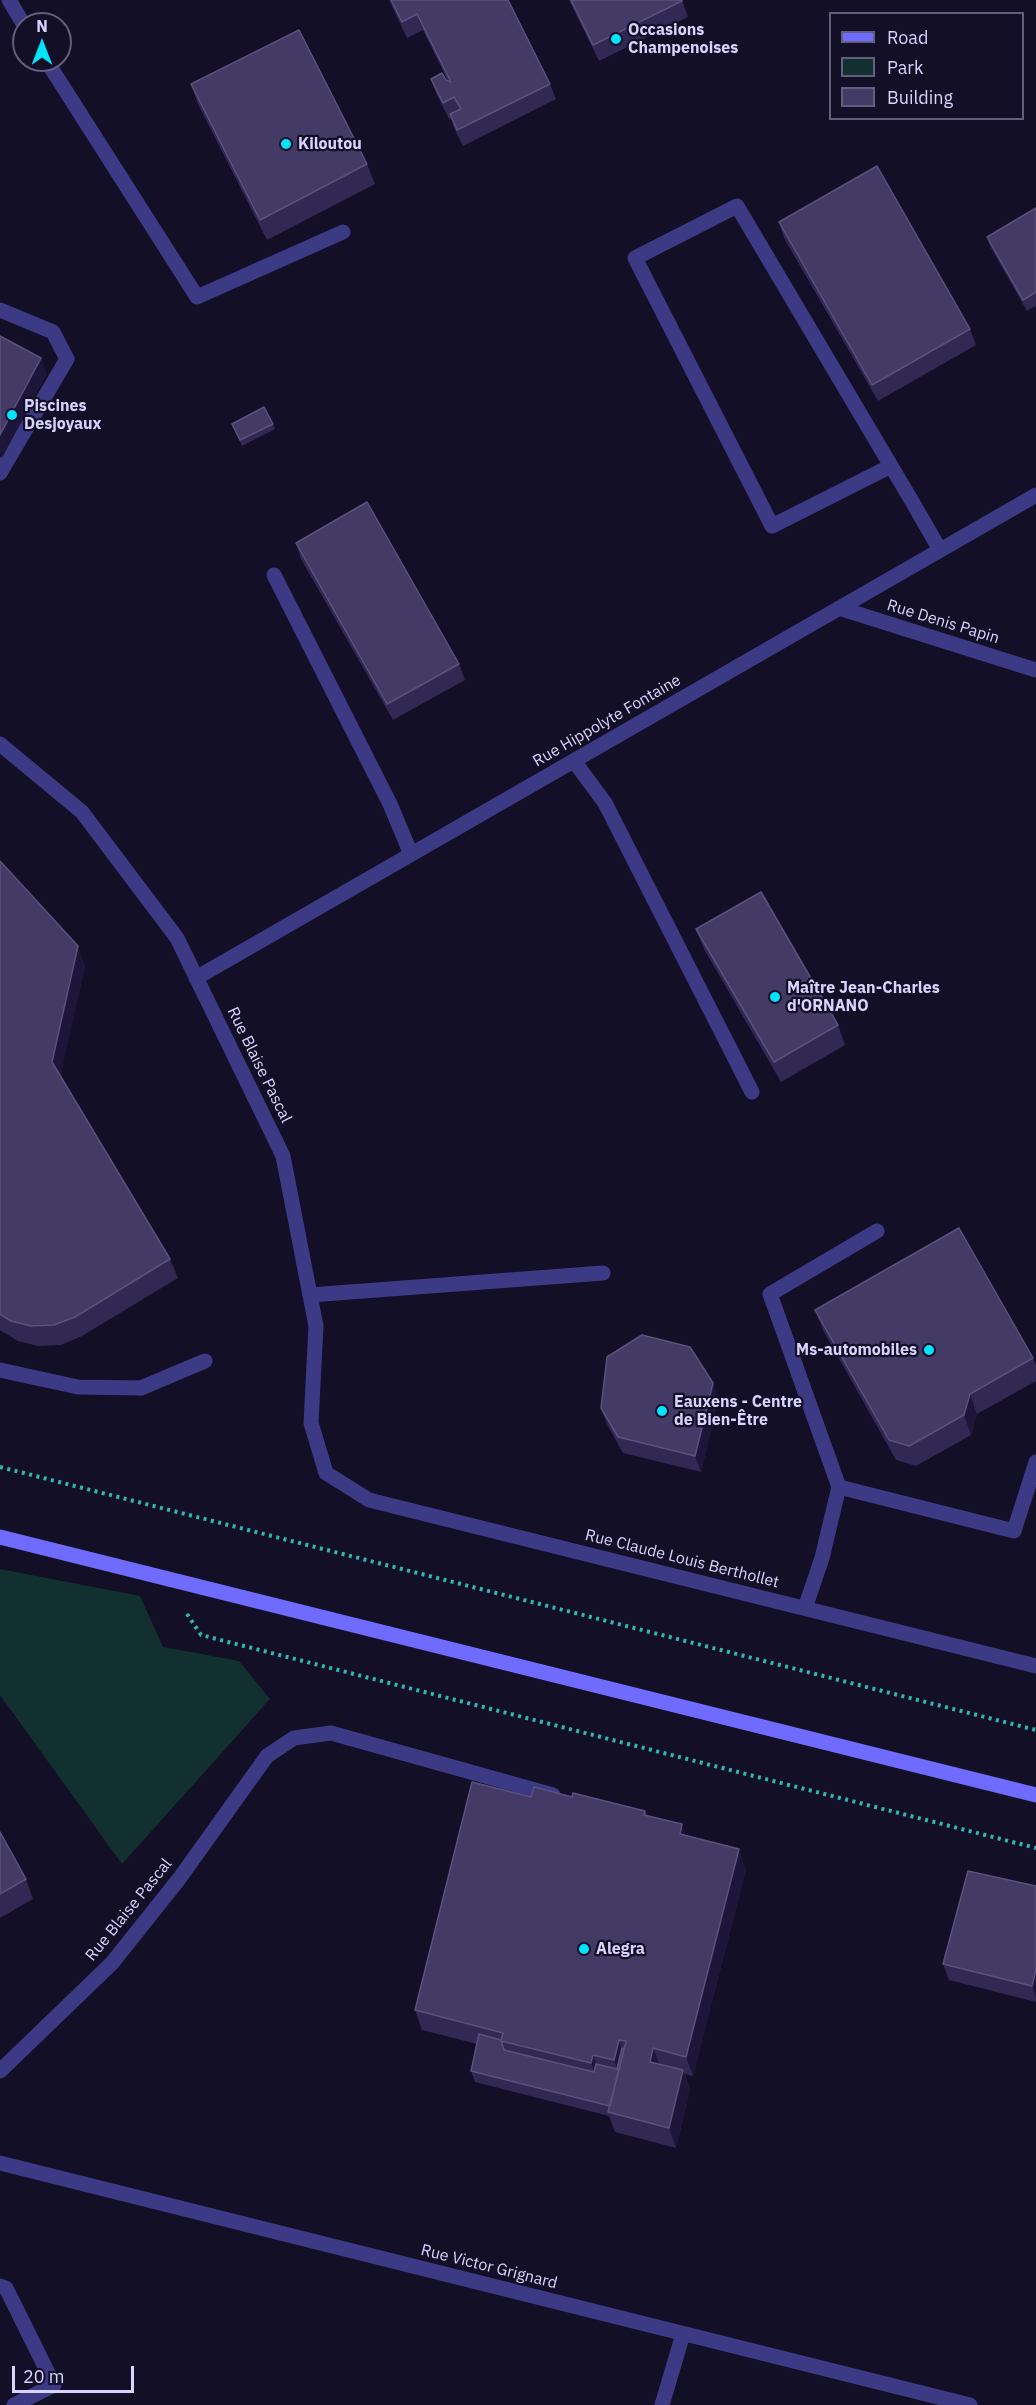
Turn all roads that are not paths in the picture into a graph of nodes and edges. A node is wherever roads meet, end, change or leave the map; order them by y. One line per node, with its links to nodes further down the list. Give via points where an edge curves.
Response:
1 (54, 72): 2 (street, via 197,297)
2 (343, 232)
3 (0, 310): 5 (street, via 53,332 67,359)
4 (891, 466): 4 (street, via 737,206 634,258 772,526); 7 (street)
5 (0, 473)
6 (1036, 495): 7 (street, Rue Hippolyte Fontaine)
7 (940, 550): 9 (street, Rue Hippolyte Fontaine)
8 (274, 575): 13 (street, via 390,804)
9 (839, 608): 10 (street, Rue Denis Papin); 12 (street, Rue Hippolyte Fontaine)
10 (1036, 670)
11 (0, 744): 14 (street, Rue Blaise Pascal, via 82,812 177,938)
12 (574, 761): 13 (street, Rue Hippolyte Fontaine); 15 (street, via 605,803)
13 (411, 854): 14 (street, Rue Hippolyte Fontaine)
14 (196, 978): 18 (street, Rue Blaise Pascal, via 283,1156)
15 (753, 1092)
16 (877, 1231): 23 (street, via 770,1294)
17 (603, 1273): 18 (street)
18 (310, 1295): 22 (street, Rue Blaise Pascal, via 316,1326 311,1423)
19 (205, 1361): 20 (street, via 141,1388 78,1387)
20 (0, 1371)
21 (1036, 1462): 23 (street, via 1014,1531)
22 (326, 1473): 25 (street, Rue Claude Louis Berthollet, via 369,1500)
23 (838, 1486): 25 (street, via 822,1558)
24 (0, 1537): 27 (main road)
25 (805, 1608): 26 (street, Rue Claude Louis Berthollet)
26 (1036, 1666)
27 (1036, 1795)
28 (566, 1799): 29 (street, Rue Blaise Pascal, via 331,1733 294,1738 267,1756 179,1879 112,1963)
29 (0, 2071)
30 (0, 2163): 32 (street, Rue Victor Grignard)
31 (0, 2286): 33 (street, via 6,2288 54,2385)
32 (683, 2334): 34 (street); 35 (street, Rue Victor Grignard)
33 (14, 2405)
34 (662, 2405)
35 (970, 2405)

